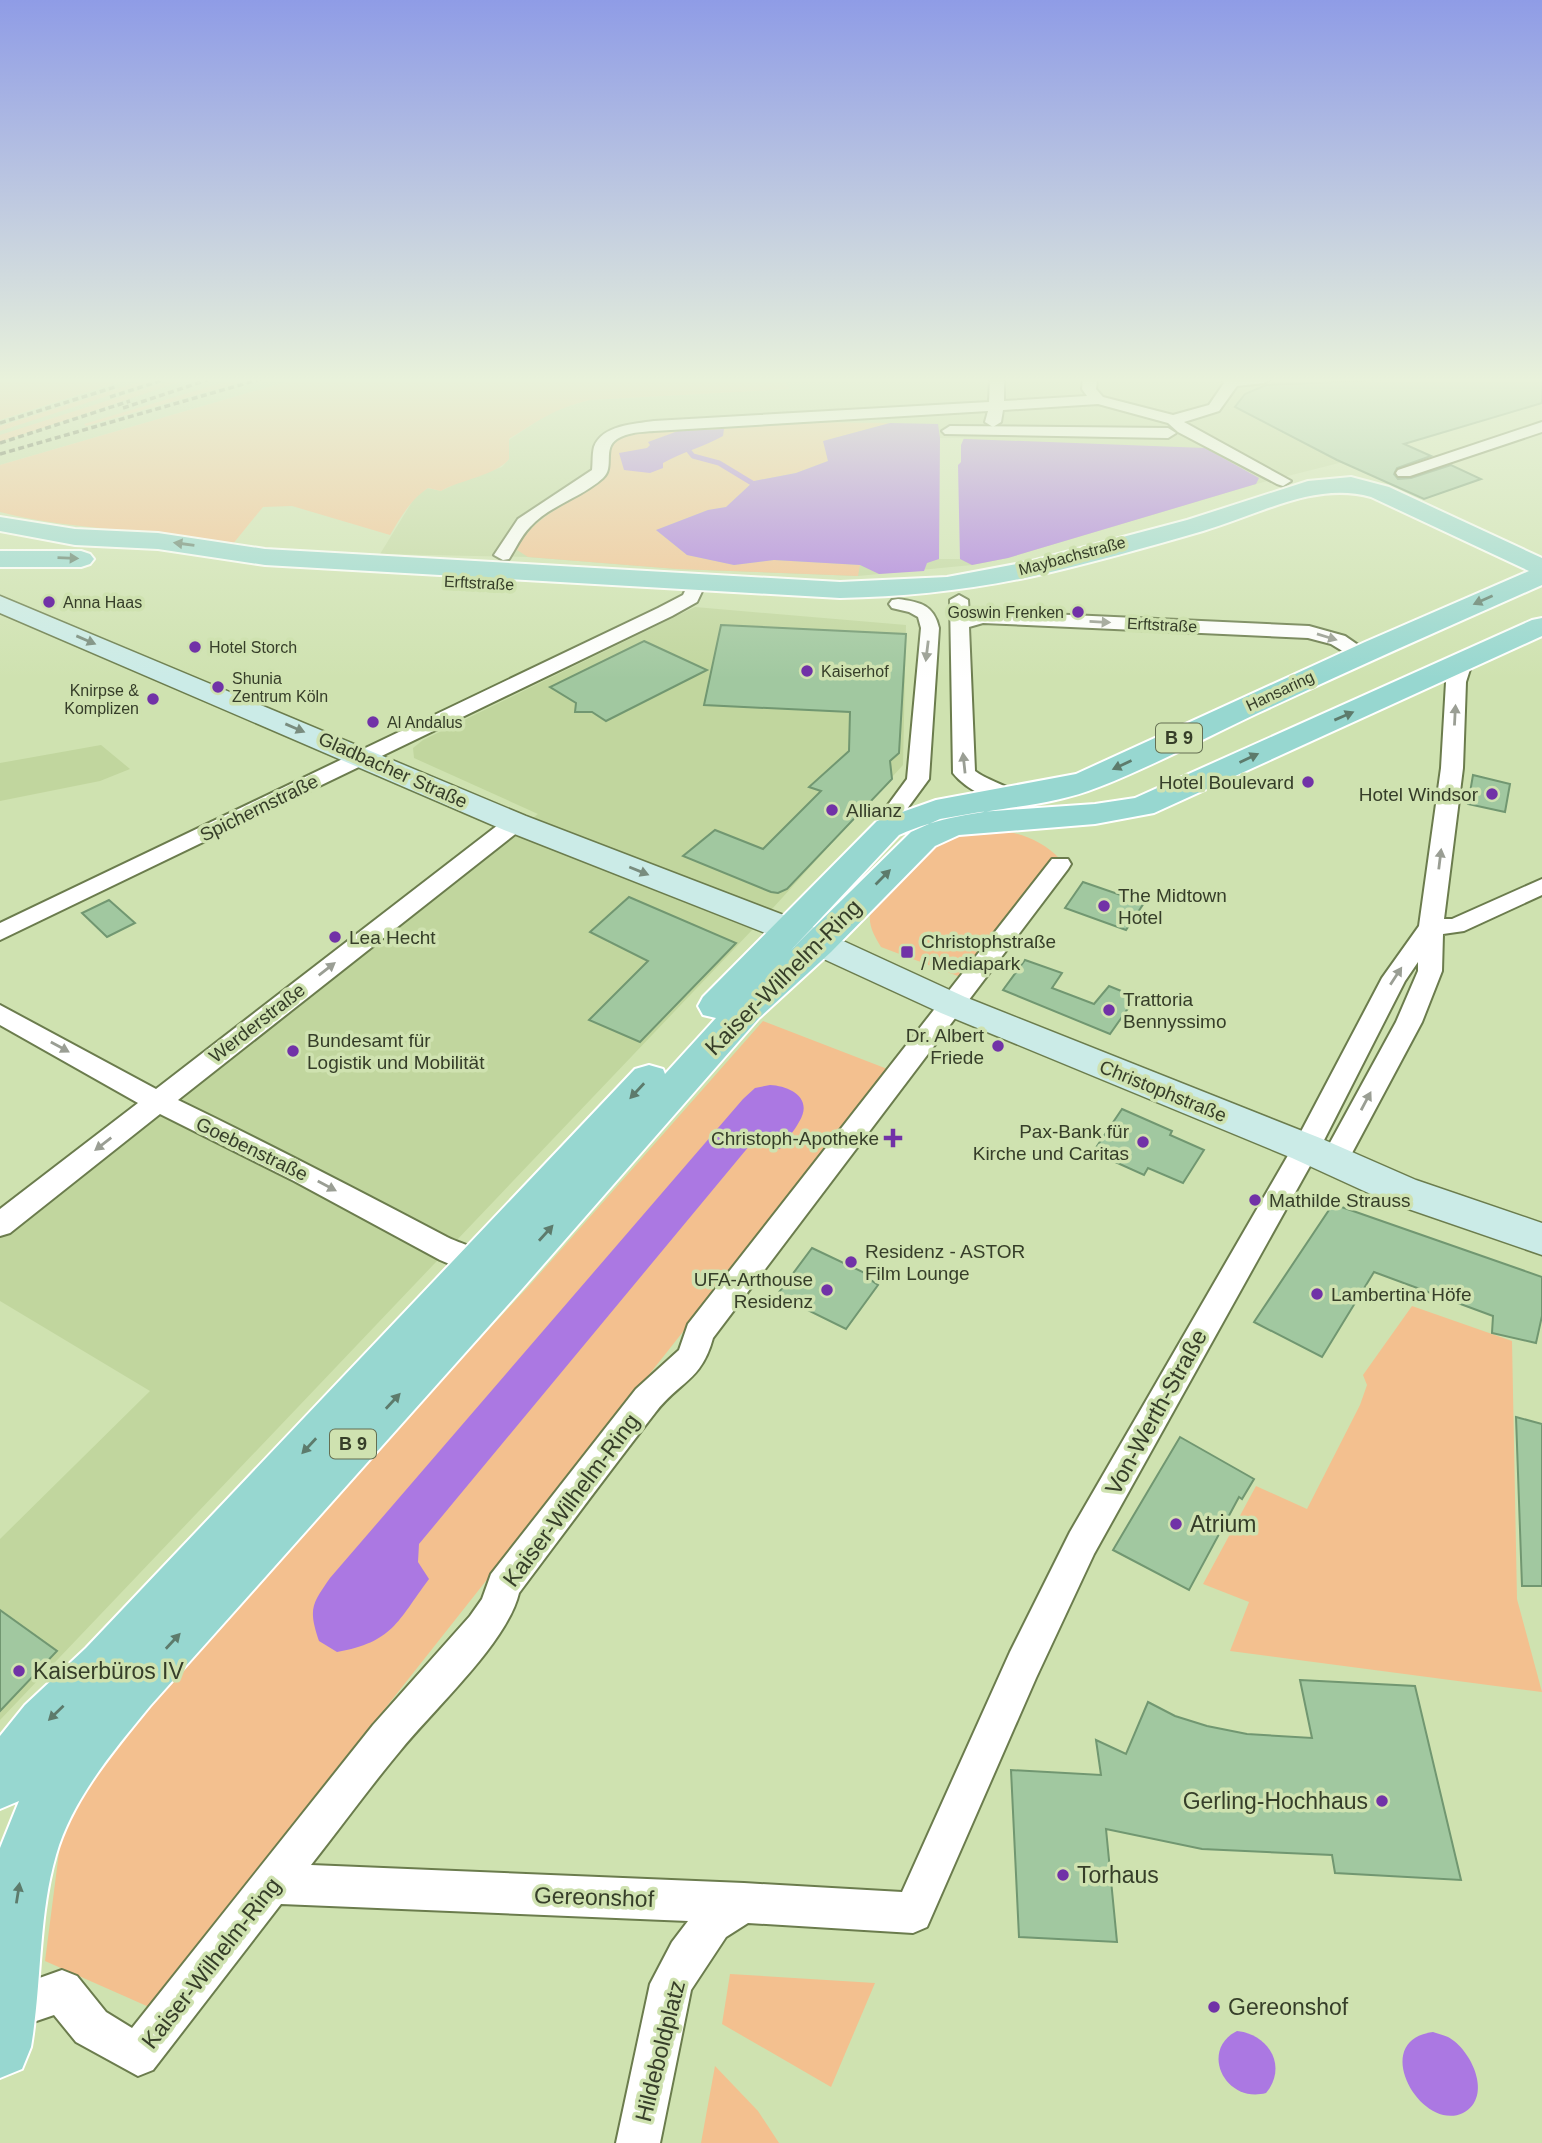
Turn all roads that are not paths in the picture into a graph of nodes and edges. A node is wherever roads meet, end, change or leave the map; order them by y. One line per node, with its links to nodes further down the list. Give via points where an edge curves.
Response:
1 (593, 479): 5 (street, via 529,516 512,535)
2 (1279, 479): 3 (street)
3 (1283, 481)
4 (0, 524): 7 (main road, Erftstraße, one-way to 4, via 265,557 158,541 75,537)
5 (503, 555): 7 (street); 9 (street)
6 (0, 559): 10 (main road, Erftstraße, one-way to 10, via 94,559)
7 (455, 568): 9 (main road, Erftstraße)
8 (1540, 572): 11 (main road, Maybachstraße, via 1380,492 1337,484 1305,489 1196,525 1122,560); 17 (main road, Hansaring / B 9, one-way to 17)
9 (542, 573): 10 (main road, Erftstraße)
10 (694, 590): 11 (main road, Erftstraße, via 840,590); 13 (main road, Erftstraße); 19 (street, Spichernstraße)
11 (955, 603): 13 (main road, Erftstraße); 17 (street, Erftstraße, one-way to 17, via 982,617 1309,632 1338,640); 20 (street, one-way to 11, via 964,773)
12 (0, 604): 19 (street, Gladbacher Straße, one-way to 19)
13 (898, 604): 22 (street, one-way to 22, via 927,615 930,628 918,779 893,813)
14 (1542, 614): 16 (main road, B 9)
15 (1542, 626): 16 (main road, B 9)
16 (1507, 642): 18 (main road, B 9)
17 (1361, 654): 20 (main road, Hansaring / B 9, one-way to 20)
18 (1462, 663): 20 (main road, B 9, one-way to 18, via 1094,814 1143,806); 25 (street, Von-Werth-Straße, one-way to 18, via 1451,768 1456,682)
19 (361, 759): 21 (street, Gladbacher Straße); 26 (street, Spichernstraße)
20 (1020, 808): 22 (main road, Kaiser-Wilhelm-Ring / B 9, via 946,806); 27 (main road, Kaiser-Wilhelm-Ring / B 9, one-way to 20, via 931,834)
21 (515, 823): 27 (street, Gladbacher Straße, one-way to 27); 30 (street, Werderstraße, one-way to 21)
22 (888, 828): 27 (main road, Kaiser-Wilhelm-Ring / B 9)
23 (1059, 864): 28 (street, Kaiser-Wilhelm-Ring)
24 (1542, 886): 25 (street, via 1456,926)
25 (1431, 927): 31 (street, Von-Werth-Straße, one-way to 25, via 1388,988)
26 (0, 932)
27 (804, 937): 28 (street, Christophstraße); 34 (main road, Kaiser-Wilhelm-Ring / B 9, via 746,1009)
28 (953, 1005): 31 (street, Christophstraße); 36 (street, Kaiser-Wilhelm-Ring, via 699,1334 693,1355 648,1399 503,1586 498,1606 483,1628 386,1738)
29 (0, 1014): 30 (street, Goebenstraße, one-way to 30)
30 (157, 1101): 32 (street, Werderstraße, one-way to 32); 34 (street, Goebenstraße, one-way to 34)
31 (1320, 1155): 33 (street, Christophstraße, via 1402,1191); 38 (street, Von-Werth-Straße, via 1082,1543)
32 (0, 1225)
33 (1542, 1239)
34 (492, 1270): 35 (main road, Kaiser-Wilhelm-Ring / B 9, one-way to 35, via 44,1724); 39 (main road, Kaiser-Wilhelm-Ring / B 9, one-way to 34, via 38,1824 90,1735)
35 (2, 1776)
36 (274, 1884): 37 (street, Gereonshof); 40 (street, Kaiser-Wilhelm-Ring, via 138,2055 91,2027 62,1991)
37 (744, 1903): 38 (street, Gereonshof); 41 (street, Hildeboldplatz, via 712,1923 671,1984)
38 (913, 1913)
39 (6, 1940): 40 (main road, Kaiser-Wilhelm-Ring / B 9)
40 (4, 2028)
41 (638, 2143)

